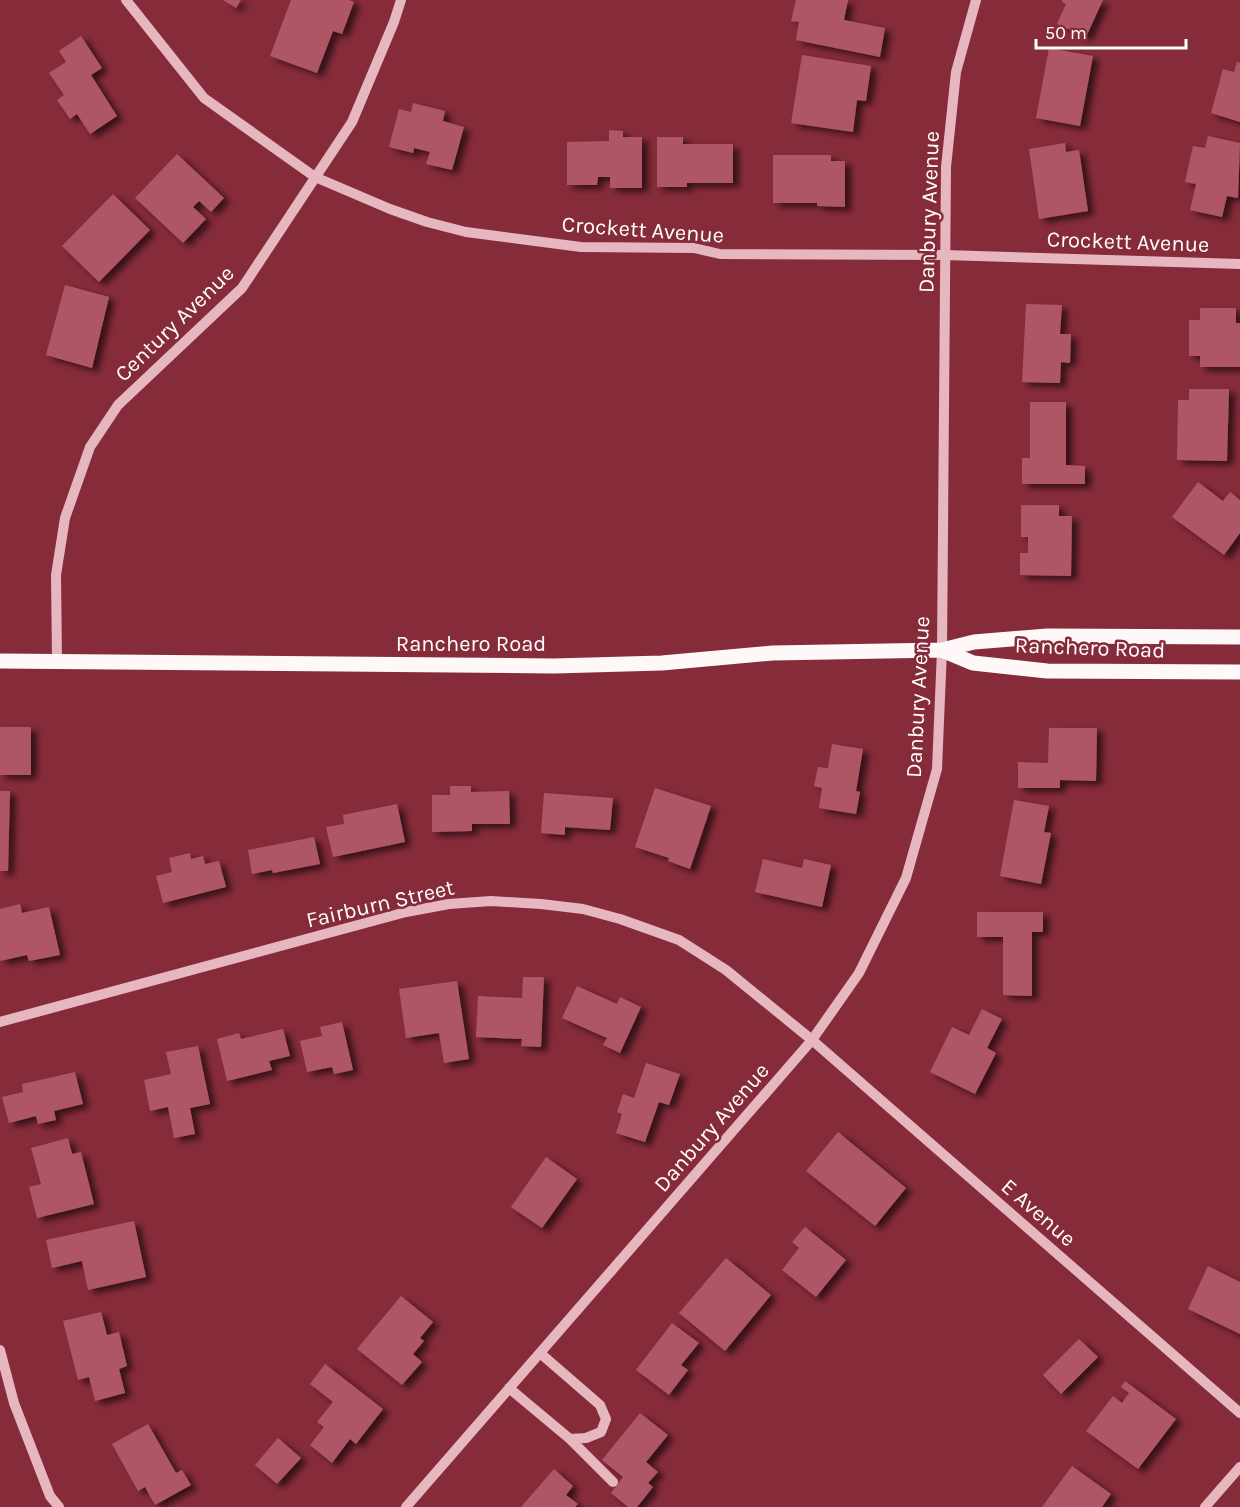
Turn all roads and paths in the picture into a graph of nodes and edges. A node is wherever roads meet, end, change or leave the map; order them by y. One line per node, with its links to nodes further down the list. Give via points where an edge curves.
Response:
1 (126, 0): 4 (street, Crockett Avenue, via 204,99)
2 (400, 0): 4 (street, Century Avenue, via 352,122)
3 (976, 0): 5 (street, Danbury Avenue, via 956,72 946,167)
4 (315, 177): 5 (street, Crockett Avenue, via 428,222 466,232 581,247 694,248 720,254); 10 (street, Century Avenue, via 242,288 118,405 90,447 65,518 56,576)
5 (944, 255): 6 (street, Crockett Avenue); 8 (street, Danbury Avenue)
6 (1240, 264)
7 (1240, 637): 8 (main road, Ranchero Road, via 1047,636 974,642)
8 (942, 650): 10 (main road, Ranchero Road, via 773,653 662,663 554,666); 11 (main road, Ranchero Road, via 973,663 1047,671); 13 (street, Danbury Avenue, via 937,769 906,878 859,973)
9 (0, 661): 10 (main road, Ranchero Road)
10 (57, 662)
11 (1240, 672)
12 (0, 1022): 13 (street, Fairburn Street, via 406,912 491,901 583,909 679,940 726,970)
13 (812, 1040): 15 (street, Danbury Avenue); 17 (street, E Avenue)
14 (0, 1350): 21 (street, via 14,1403 50,1497)
15 (540, 1353): 16 (street, Danbury Avenue); 18 (street, via 600,1405 606,1419 601,1432)
16 (509, 1388): 18 (street); 22 (street, Danbury Avenue)
17 (1240, 1413)
18 (570, 1439): 20 (street)
19 (1240, 1467): 23 (street)
20 (613, 1482)
21 (58, 1507)
22 (406, 1507)
23 (1205, 1507)

